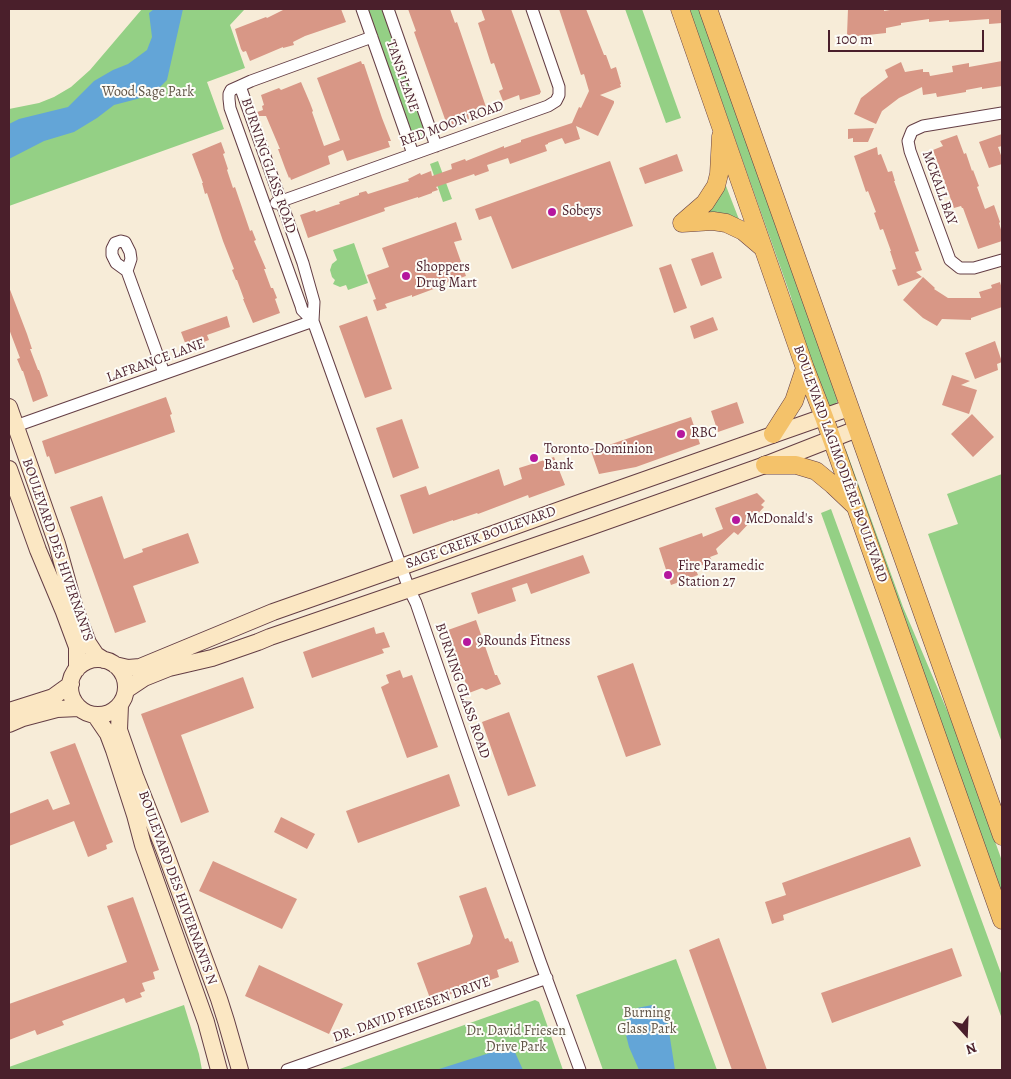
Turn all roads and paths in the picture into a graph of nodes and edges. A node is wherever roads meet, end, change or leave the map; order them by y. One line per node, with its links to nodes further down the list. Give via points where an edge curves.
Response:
1 (362, 9): 6 (street, TANSI LANE)
2 (388, 9): 10 (street, TANSI LANE)
3 (532, 9): 10 (street, RED MOON ROAD, via 559,86 556,101)
4 (680, 9): 9 (main road, BOULEVARD LAGIMODIÈRE BOULEVARD)
5 (708, 9): 21 (main road, BOULEVARD LAGIMODIÈRE BOULEVARD)
6 (372, 37): 7 (street); 11 (street, TANSI LANE)
7 (240, 86): 12 (street, BURNING GLASS ROAD); 13 (street, BURNING GLASS ROAD, via 229,94 230,108)
8 (1002, 113): 15 (street, MCKALL BAY, via 924,126 912,131 908,141 950,260 960,268 974,268)
9 (721, 126): 14 (main road, BOULEVARD LAGIMODIÈRE BOULEVARD); 14 (main road, via 716,186 705,203 682,223 726,223)
10 (436, 146): 11 (street, RED MOON ROAD)
11 (413, 154): 12 (street, RED MOON ROAD)
12 (282, 201): 13 (street, RED MOON ROAD); 17 (street, BURNING GLASS ROAD, via 314,302)
13 (266, 207): 17 (street, BURNING GLASS ROAD, via 302,310)
14 (764, 249): 18 (main road, BOULEVARD LAGIMODIÈRE BOULEVARD)
15 (1002, 260)
16 (127, 271): 19 (street)
17 (313, 321): 19 (street, LAFRANCE LANE); 30 (street, BURNING GLASS ROAD)
18 (805, 368): 22 (main road, BOULEVARD LAGIMODIÈRE BOULEVARD); 25 (main road, via 794,401)
19 (164, 373): 23 (street, LAFRANCE LANE)
20 (9, 407): 23 (street, BOULEVARD DES HIVERNANTS)
21 (849, 408): 22 (street, SAGE CREEK BOULEVARD); 24 (main road, BOULEVARD LAGIMODIÈRE BOULEVARD)
22 (824, 417): 25 (street, SAGE CREEK BOULEVARD); 26 (main road, BOULEVARD LAGIMODIÈRE BOULEVARD)
23 (12, 428): 32 (street, BOULEVARD DES HIVERNANTS, via 57,544 88,643 96,655)
24 (857, 429): 26 (street, SAGE CREEK BOULEVARD); 39 (main road, BOULEVARD LAGIMODIÈRE BOULEVARD)
25 (773, 434): 30 (street, SAGE CREEK BOULEVARD)
26 (831, 438): 27 (street, SAGE CREEK BOULEVARD); 29 (main road, BOULEVARD LAGIMODIÈRE BOULEVARD)
27 (765, 465): 29 (main road, via 796,465 816,471); 31 (street, SAGE CREEK BOULEVARD)
28 (9, 469): 33 (street, BOULEVARD DES HIVERNANTS, via 77,647)
29 (856, 508): 40 (main road, BOULEVARD LAGIMODIÈRE BOULEVARD)
30 (401, 567): 31 (street, BURNING GLASS ROAD); 32 (street, SAGE CREEK BOULEVARD, via 273,612 140,667 128,668)
31 (409, 589): 34 (street, SAGE CREEK BOULEVARD, via 212,658 169,668 144,678); 41 (street, BURNING GLASS ROAD)
32 (110, 662): 33 (street, via 98,659 86,662); 34 (street, via 125,679)
33 (74, 677): 35 (street, via 70,689); 36 (street, via 53,697)
34 (123, 698): 37 (street, via 116,709); 43 (street, BOULEVARD DES HIVERNANTS N, via 119,730 229,1028)
35 (79, 708): 37 (street); 38 (street, via 57,709)
36 (9, 711)
37 (95, 715): 42 (street, BOULEVARD DES HIVERNANTS N, via 114,750 153,874 206,1022)
38 (9, 724)
39 (1002, 836)
40 (1002, 920)
41 (547, 978): 44 (street, DR. DAVID FRIESEN DRIVE); 45 (street, BURNING GLASS ROAD)
42 (219, 1070)
43 (240, 1070)
44 (287, 1070)
45 (580, 1070)

